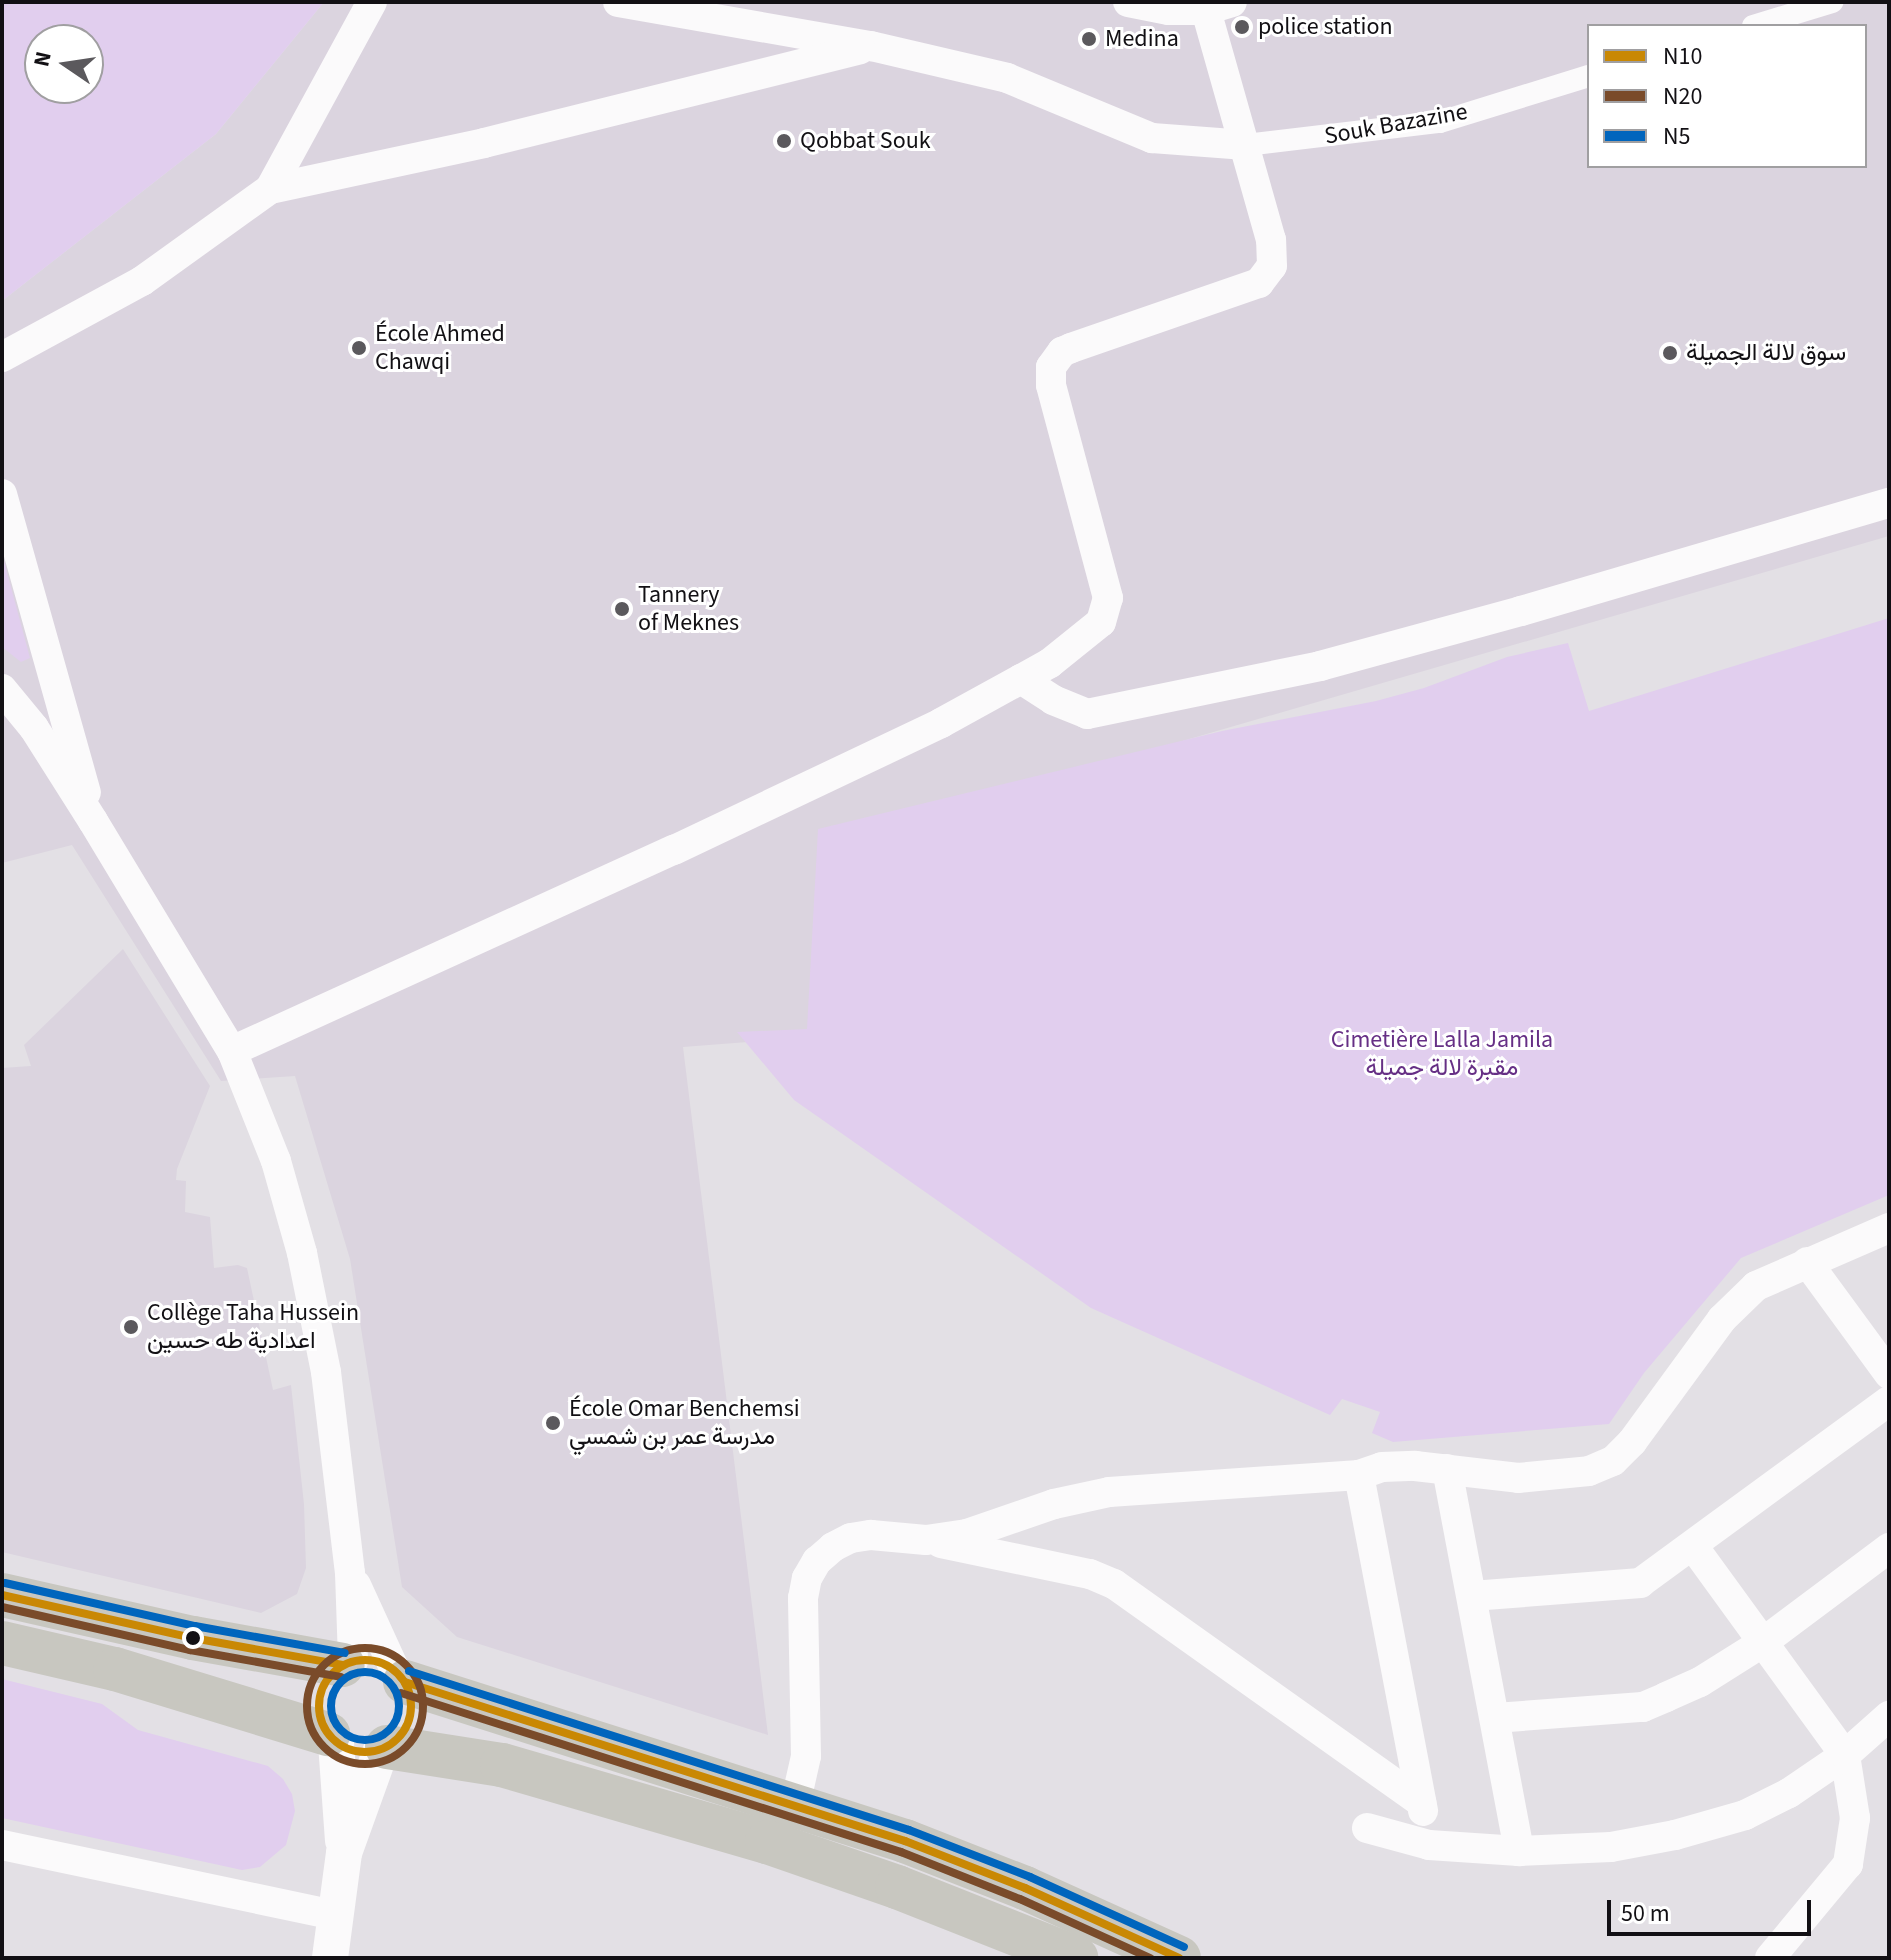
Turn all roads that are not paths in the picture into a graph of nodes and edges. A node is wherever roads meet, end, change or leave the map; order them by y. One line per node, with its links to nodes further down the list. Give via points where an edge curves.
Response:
1 (372, 2): 10 (street)
2 (618, 2): 7 (street)
3 (1128, 2): 5 (street, via 1168,10)
4 (1832, 2): 6 (street)
5 (1219, 6): 9 (street)
6 (1760, 24)
7 (871, 46): 9 (street, via 1007,78 1152,138); 10 (street, via 484,143)
8 (1587, 77): 9 (street, Souk Bazazine, via 1440,122)
9 (1246, 145): 14 (street, via 1271,240 1272,266 1266,276 1259,283 1071,348 1051,367 1051,385 1108,603 1097,626)
10 (270, 189): 11 (street, via 142,281)
11 (2, 357)
12 (2, 494): 16 (street)
13 (1889, 503): 14 (street, via 1320,666 1087,714)
14 (1021, 679): 17 (street, via 688,844)
15 (2, 689): 16 (street, via 34,728)
16 (93, 821): 17 (street)
17 (232, 1051): 27 (street, via 276,1161 302,1253 326,1372)
18 (1889, 1228): 19 (street)
19 (1807, 1262): 20 (street); 22 (street, via 1756,1286 1722,1319 1613,1461 1557,1477)
20 (1889, 1374)
21 (1889, 1401): 25 (street)
22 (1447, 1469): 23 (street, via 1382,1467); 29 (street)
23 (1359, 1475): 24 (street, via 1109,1492 1054,1504 967,1534); 39 (street)
24 (926, 1540): 39 (street, via 1090,1574 1114,1584); 40 (street, via 851,1538 817,1561 807,1578 806,1756)
25 (1693, 1546): 29 (street, via 1640,1583); 31 (street)
26 (1889, 1548): 31 (street)
27 (350, 1573): 32 (street); 33 (street)
28 (2, 1595): 32 (main road, via 193,1638)
29 (1472, 1596): 35 (street)
30 (2, 1643): 36 (main road, via 115,1669)
31 (1762, 1643): 35 (street, via 1700,1682 1643,1707); 38 (street)
32 (348, 1663): 33 (main road, via 375,1661); 36 (main road, via 331,1675 319,1704 320,1720)
33 (400, 1676): 37 (main road, via 410,1695 407,1725); 40 (main road)
34 (1889, 1716): 38 (street)
35 (1495, 1718): 44 (street)
36 (332, 1738): 37 (main road, via 358,1752); 45 (street)
37 (384, 1748): 45 (street); 48 (main road, via 502,1765 767,1842)
38 (1845, 1755): 44 (street, via 1789,1793 1731,1819 1611,1847); 50 (street, via 1855,1818 1848,1864)
39 (1421, 1802): 43 (street)
40 (795, 1805): 49 (main road, via 1025,1888)
41 (1367, 1828): 43 (street)
42 (2, 1845): 46 (street)
43 (1429, 1845): 44 (street)
44 (1519, 1851)
45 (344, 1853): 46 (street)
46 (335, 1915): 47 (street)
47 (330, 1958)
48 (1076, 1958)
49 (1179, 1958)
50 (1770, 1958)

